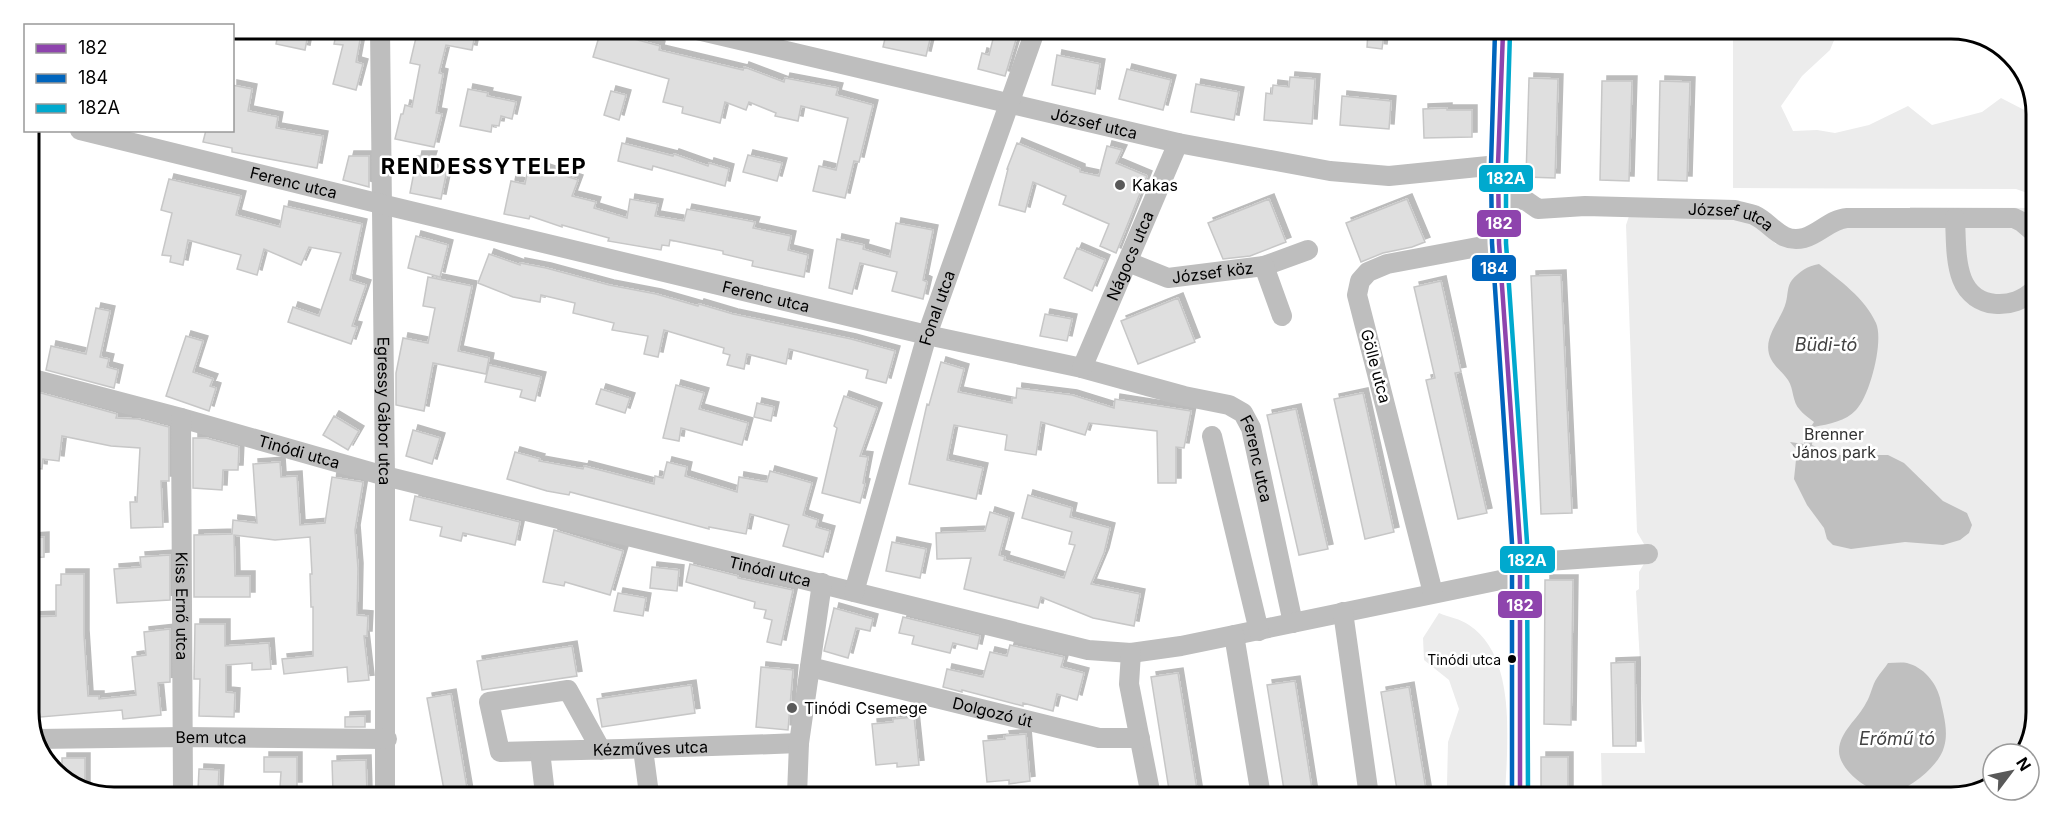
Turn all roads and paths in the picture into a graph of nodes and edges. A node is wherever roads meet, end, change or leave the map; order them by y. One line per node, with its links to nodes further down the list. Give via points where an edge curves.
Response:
1 (380, 39): 10 (street, Egressy Gábor utca)
2 (735, 39): 5 (street, József utca)
3 (1032, 39): 5 (street, Fonal utca)
4 (1503, 39): 8 (street)
5 (1010, 104): 7 (street, József utca); 19 (street, Fonal utca)
6 (88, 132): 10 (street, Ferenc utca)
7 (1178, 143): 8 (street, József utca, via 1330,171 1389,176); 15 (street, Nágocs utca)
8 (1498, 165): 9 (street)
9 (1498, 198): 11 (street, József utca, via 1525,200 1538,209 1585,206 1735,210 1755,216 1786,239 1795,240 1840,218); 13 (street)
10 (381, 204): 19 (street, Ferenc utca); 24 (street, Egressy Gábor utca)
11 (1955, 218): 12 (street, József utca, via 2014,218); 17 (street, via 1960,277 1972,293 1989,303 2009,304)
12 (2026, 225)
13 (1499, 243): 26 (street); 29 (street, Gölle utca, via 1387,264 1368,272 1357,295)
14 (1308, 250): 16 (street, József köz)
15 (1128, 262): 16 (street, József köz, via 1168,278); 20 (street, Nágocs utca)
16 (1264, 266): 18 (street, József köz)
17 (2026, 297)
18 (1282, 315)
19 (927, 334): 20 (street, Ferenc utca); 28 (street, Fonal utca)
20 (1082, 369): 31 (street, Ferenc utca, via 1229,405 1243,413 1251,428)
21 (39, 381): 22 (street, Tinódi utca)
22 (181, 418): 24 (street, Tinódi utca); 36 (street, Kiss Ernő utca)
23 (1212, 436): 32 (street)
24 (385, 476): 27 (street, Tinódi utca); 39 (street, Egressy Gábor utca)
25 (1648, 554): 26 (street, Tinódi utca)
26 (1520, 569): 29 (street, Tinódi utca); 52 (street)
27 (822, 583): 28 (street, Tinódi utca); 35 (street)
28 (854, 592): 34 (street, Tinódi utca, via 1088,650)
29 (1433, 593): 30 (street, Tinódi utca)
30 (1343, 612): 31 (street, Tinódi utca); 51 (street)
31 (1293, 623): 32 (street, Tinódi utca)
32 (1258, 631): 33 (street, Tinódi utca)
33 (1234, 635): 34 (street, Tinódi utca); 50 (street)
34 (1131, 653): 37 (street, via 1129,684)
35 (810, 667): 37 (street, Dolgozó út, via 1099,738); 40 (street)
36 (184, 737): 38 (street, Bem utca); 39 (street, Bem utca); 44 (street, Kiss Ernő utca)
37 (1140, 738): 49 (street)
38 (44, 739)
39 (387, 739): 45 (street, Egressy Gábor utca)
40 (799, 743): 41 (street, Kézműves utca); 48 (street)
41 (643, 749): 42 (street, Kézműves utca); 47 (street)
42 (602, 750): 43 (street, Kézműves utca); 43 (street, Kézműves utca, via 568,690 489,702 500,752)
43 (540, 751): 46 (street)
44 (183, 787)
45 (385, 787)
46 (544, 787)
47 (648, 787)
48 (797, 787)
49 (1149, 787)
50 (1259, 787)
51 (1368, 787)
52 (1520, 787)

